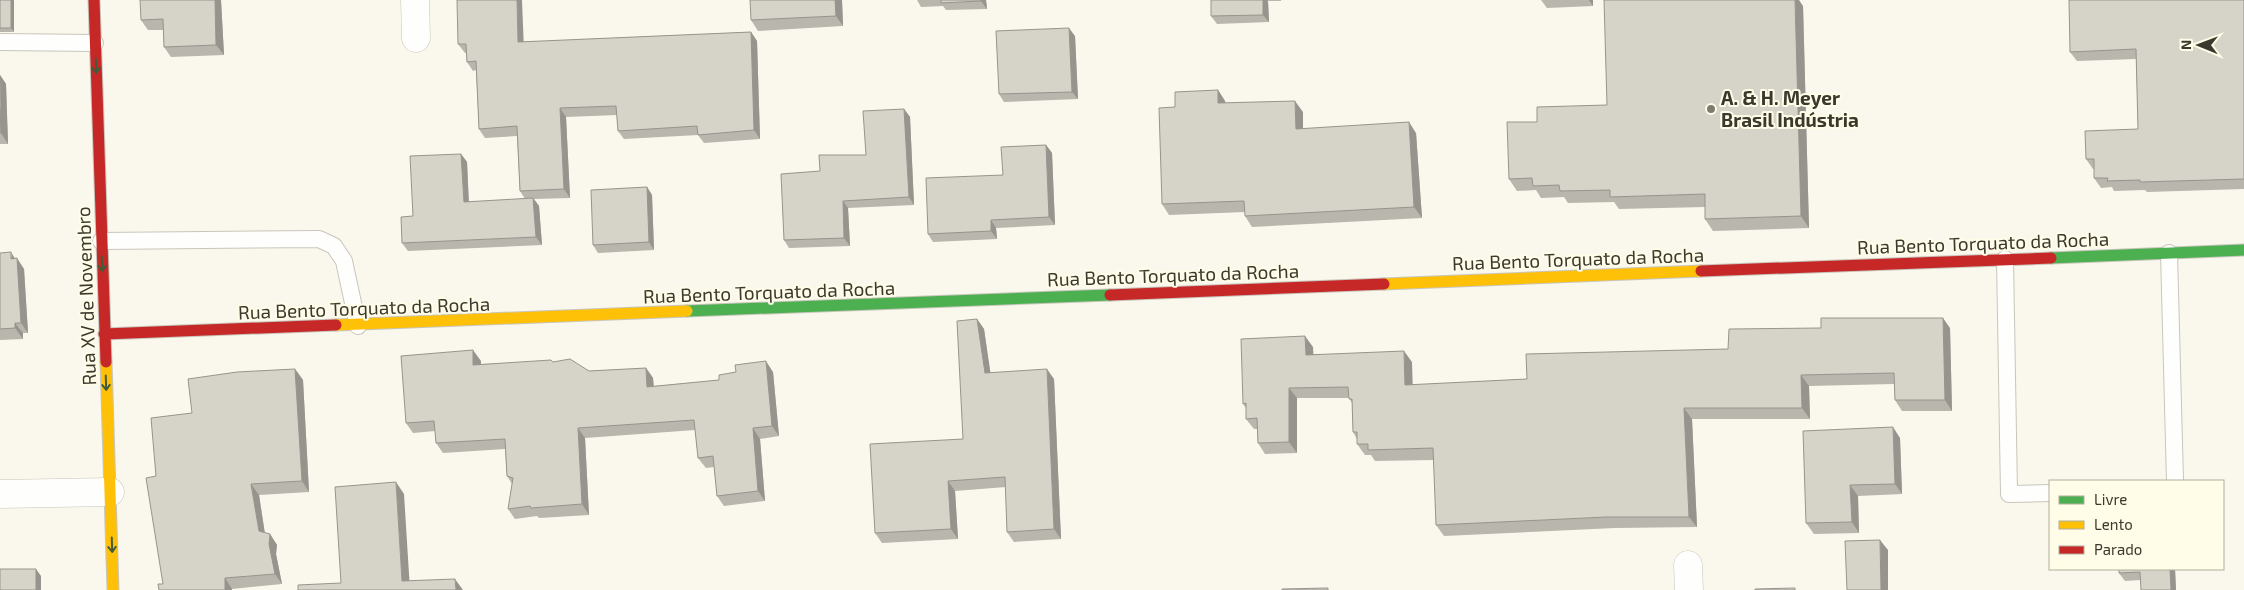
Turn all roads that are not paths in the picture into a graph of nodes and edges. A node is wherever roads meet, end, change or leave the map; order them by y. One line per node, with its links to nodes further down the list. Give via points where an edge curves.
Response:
1 (94, 0): 5 (street, Rua XV de Novembro)
2 (414, 0): 3 (street)
3 (416, 38)
4 (0, 42): 5 (lane)
5 (95, 42): 6 (street, Rua XV de Novembro, one-way to 6)
6 (101, 241): 10 (lane, via 319,239 334,246 344,261); 11 (street, Rua XV de Novembro, one-way to 11)
7 (2244, 250): 8 (street, Rua Bento Torquato da Rocha)
8 (2169, 254): 9 (street, Rua Bento Torquato da Rocha); 12 (lane)
9 (2005, 260): 10 (street, Rua Bento Torquato da Rocha); 14 (lane, via 2010,494)
10 (358, 326): 11 (street, Rua Bento Torquato da Rocha)
11 (104, 334): 13 (street, Rua XV de Novembro, one-way to 13)
12 (2175, 480)
13 (110, 492): 15 (street); 16 (street, Rua XV de Novembro, one-way to 16)
14 (2049, 493)
15 (0, 494)
16 (113, 590)

